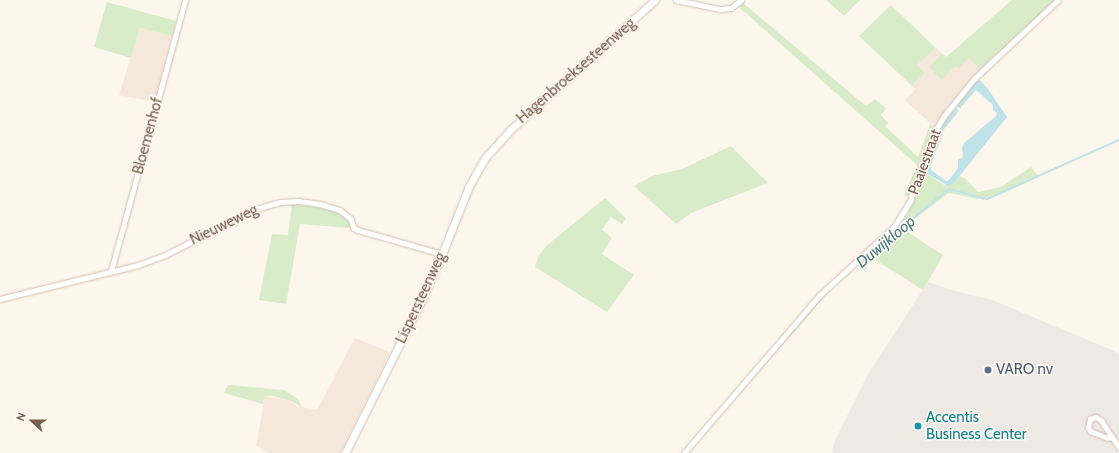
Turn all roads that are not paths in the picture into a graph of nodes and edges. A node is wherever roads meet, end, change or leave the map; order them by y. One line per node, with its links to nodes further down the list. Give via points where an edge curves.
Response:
1 (185, 0): 8 (street, Bloemenhof)
2 (655, 0): 6 (street, Hagenbroeksesteenweg, via 509,130)
3 (676, 0): 4 (street, via 720,9 731,8)
4 (741, 0)
5 (1058, 0): 13 (street, Paaiestraat, via 974,80 944,116 935,131 910,201 894,227 820,295)
6 (498, 143): 7 (street, Lispersteenweg, via 485,158 469,186)
7 (442, 254): 8 (street, Nieuweweg, via 358,230 340,210 299,201 280,202 249,212 165,255); 12 (street, Lispersteenweg, via 422,300)
8 (111, 271): 9 (street, Nieuweweg)
9 (0, 299)
10 (1113, 438): 10 (street, via 1102,420 1096,417 1090,419 1088,428 1091,432); 11 (street)
11 (1119, 447)
12 (345, 453)
13 (684, 453)

